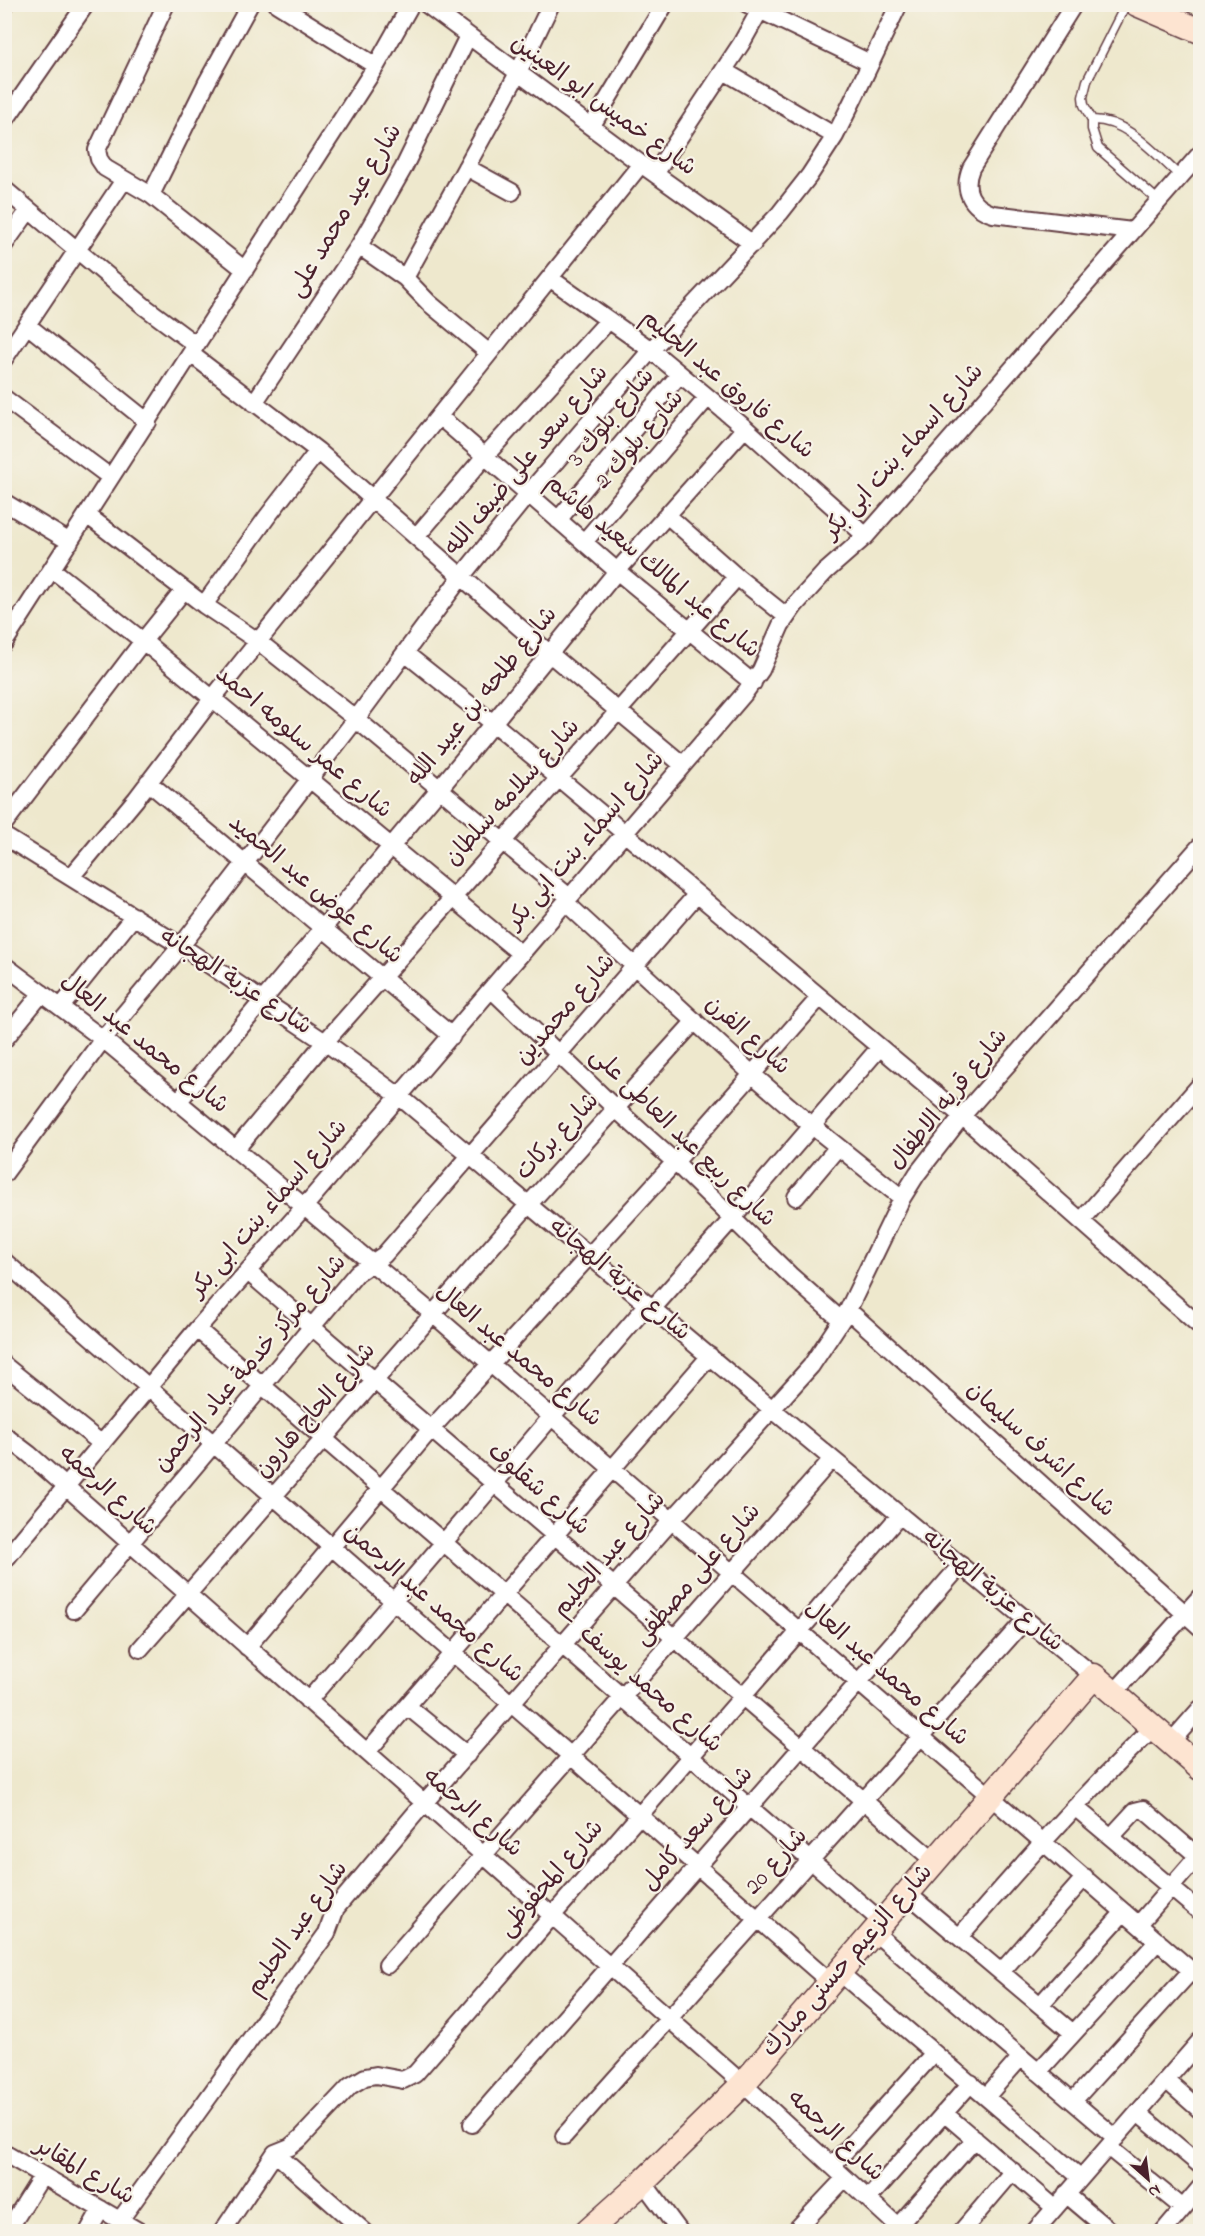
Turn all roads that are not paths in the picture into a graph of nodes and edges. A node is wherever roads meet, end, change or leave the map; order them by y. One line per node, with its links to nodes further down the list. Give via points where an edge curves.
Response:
1 (86, 4): 21 (street)
2 (166, 4): 29 (street, via 97,150 105,168)
3 (250, 4): 32 (street)
4 (277, 4): 17 (street)
5 (411, 4): 17 (street)
6 (426, 4): 15 (street, شارع خميس ابو العينين)
7 (551, 4): 19 (street)
8 (665, 4): 22 (street)
9 (899, 4): 16 (street, شارع سعد على ضيف الله)
10 (1074, 4): 35 (street, via 970,168 967,188 976,205 993,214)
11 (1126, 4): 20 (lane, via 1084,89 1084,105)
12 (1137, 4): 14 (street)
13 (753, 7): 16 (street); 18 (street)
14 (1200, 31)
15 (468, 36): 19 (street, شارع خميس ابو العينين); 38 (street, شارع عيد محمد على, via 403,169)
16 (870, 63): 23 (street, شارع سعد على ضيف الله)
17 (376, 66): 40 (street)
18 (723, 71): 23 (street); 27 (street)
19 (518, 74): 22 (street, شارع خميس ابو العينين); 26 (street)
20 (1092, 120): 28 (lane, via 1122,126); 33 (lane, via 1098,148)
21 (4, 122)
22 (591, 127): 25 (street, شارع خميس ابو العينين)
23 (835, 136): 36 (street, شارع سعد على ضيف الله, via 809,176)
24 (1200, 154): 28 (street, شارع اسماء بنت ابى بكر)
25 (641, 164): 27 (street, شارع خميس ابو العينين); 42 (street)
26 (466, 167): 31 (street); 41 (street)
27 (655, 174): 36 (street, شارع خميس ابو العينين)
28 (1180, 176): 33 (street, شارع اسماء بنت ابى بكر)
29 (124, 180): 32 (street); 39 (street)
30 (4, 189): 34 (street)
31 (512, 192)
32 (151, 195): 40 (street)
33 (1159, 201): 35 (street, شارع اسماء بنت ابى بكر)
34 (30, 210): 37 (street); 39 (street)
35 (1132, 231): 65 (street, شارع اسماء بنت ابى بكر)
36 (753, 243): 46 (street, شارع سعد على ضيف الله)
37 (4, 245)
38 (359, 246): 41 (street); 52 (street, شارع عيد محمد على)
39 (76, 250): 44 (street); 45 (street)
40 (245, 270): 45 (street)
41 (405, 278): 47 (street)
42 (551, 279): 43 (street, شارع فاروق عبد الحليم); 47 (street)
43 (609, 320): 46 (street, شارع فاروق عبد الحليم); 57 (street)
44 (27, 325): 48 (street); 54 (street)
45 (193, 350): 52 (street); 54 (street)
46 (651, 350): 49 (street, شارع فاروق عبد الحليم); 59 (street, شارع سعد على ضيف الله)
47 (489, 353): 53 (street)
48 (4, 359)
49 (680, 374): 50 (street, شارع فاروق عبد الحليم); 64 (street, شارع بلوك 3)
50 (708, 397): 55 (street, شارع فاروق عبد الحليم); 68 (street, شارع بلوك 2)
51 (4, 398): 58 (street)
52 (254, 403): 56 (street)
53 (440, 417): 57 (street, شارع عبد المالك سعيد هاشم); 60 (street)
54 (148, 422): 58 (street)
55 (745, 428): 63 (street, شارع طلحه بن عبيد الله); 65 (street, شارع فاروق عبد الحليم)
56 (318, 450): 60 (street); 74 (street)
57 (485, 456): 59 (street, شارع عبد المالك سعيد هاشم); 66 (street)
58 (110, 477): 62 (street)
59 (528, 494): 64 (street, شارع عبد المالك سعيد هاشم); 71 (street, شارع سعد على ضيف الله)
60 (375, 499): 66 (street); 78 (street)
61 (4, 502): 67 (street)
62 (87, 514): 67 (street); 73 (street, شارع الفرن)
63 (667, 515): 70 (street, شارع طلحه بن عبيد الله); 72 (street)
64 (558, 520): 68 (street, شارع عبد المالك سعيد هاشم)
65 (866, 536): 75 (street, شارع اسماء بنت ابى بكر, via 814,582)
66 (416, 537): 71 (street)
67 (70, 542): 69 (street)
68 (584, 542): 70 (street, شارع عبد المالك سعيد هاشم)
69 (53, 570): 77 (street, شارع عمر سلومه احمد); 79 (street)
70 (617, 571): 76 (street, شارع عبد المالك سعيد هاشم); 81 (street, شارع طلحه بن عبيد الله)
71 (461, 577): 80 (street, شارع سعد على ضيف الله); 81 (street)
72 (737, 577): 75 (street); 76 (street, شارع سلامه سلطان)
73 (184, 590): 74 (street, شارع الفرن); 77 (street)
74 (204, 605): 78 (street, شارع الفرن)
75 (786, 616): 82 (street, شارع اسماء بنت ابى بكر)
76 (689, 630): 82 (street, شارع عبد المالك سعيد هاشم); 84 (street, شارع سلامه سلطان)
77 (143, 641): 83 (street, شارع عمر سلومه احمد); 92 (street)
78 (259, 642): 83 (street); 85 (street, شارع الفرن)
79 (4, 643)
80 (405, 653): 85 (street, شارع سعد على ضيف الله); 86 (street)
81 (550, 654): 84 (street); 86 (street, شارع طلحه بن عبيد الله)
82 (753, 683): 87 (street, شارع اسماء بنت ابى بكر)
83 (212, 699): 88 (street, شارع عمر سلومه احمد); 90 (street)
84 (619, 710): 87 (street); 89 (street, شارع سلامه سلطان)
85 (356, 719): 88 (street, شارع سعد على ضيف الله); 91 (street, شارع الفرن)
86 (493, 723): 89 (street); 91 (street, شارع طلحه بن عبيد الله)
87 (683, 765): 93 (street, شارع اسماء بنت ابى بكر)
88 (309, 779): 97 (street, شارع عمر سلومه احمد); 98 (street, شارع سعد على ضيف الله)
89 (558, 779): 93 (street); 95 (street, شارع سلامه سلطان)
90 (148, 782): 98 (street, شارع عوض عبد الحميد); 99 (street)
91 (440, 788): 95 (street, شارع الفرن); 97 (street, شارع طلحه بن عبيد الله)
92 (4, 824)
93 (624, 834): 100 (street); 102 (street, شارع اسماء بنت ابى بكر)
94 (4, 836): 99 (street, شارع عزبة الهجانه)
95 (503, 841): 101 (street, شارع سلامه سلطان); 102 (street, شارع الفرن)
96 (1200, 846): 127 (street, شارع قريه الاطفال)
97 (391, 847): 101 (street, شارع عمر سلومه احمد); 104 (street, شارع طلحه بن عبيد الله)
98 (245, 863): 104 (street, شارع عوض عبد الحميد); 105 (street, شارع سعد على ضيف الله)
99 (71, 877): 103 (street, شارع عزبة الهجانه)
100 (697, 894): 108 (street, شارع محمدين); 112 (street)
101 (452, 898): 106 (street, شارع عمر سلومه احمد); 109 (street, شارع سلامه سلطان)
102 (567, 900): 106 (street, شارع اسماء بنت ابى بكر); 108 (street, شارع الفرن)
103 (134, 916): 105 (street, شارع عزبة الهجانه); 114 (street)
104 (322, 928): 109 (street, شارع عوض عبد الحميد); 113 (street, شارع طلحه بن عبيد الله)
105 (181, 946): 113 (street, شارع عزبة الهجانه); 117 (street, شارع سعد على ضيف الله)
106 (520, 954): 110 (street, شارع اسماء بنت ابى بكر)
107 (4, 964): 111 (street, شارع محمد عبد العال)
108 (635, 966): 115 (street, شارع الفرن); 121 (street, شارع محمدين)
109 (382, 978): 116 (street, شارع عوض عبد الحميد); 119 (street, شارع سلامه سلطان)
110 (491, 989): 116 (street, شارع اسماء بنت ابى بكر); 121 (street, شارع ربيع عبد العاطى على)
111 (42, 993): 114 (street, شارع محمد عبد العال); 118 (street)
112 (820, 997): 120 (street); 122 (street)
113 (262, 1000): 119 (street, شارع عزبة الهجانه); 125 (street, شارع طلحه بن عبيد الله)
114 (61, 1007): 117 (street, شارع محمد عبد العال)
115 (695, 1021): 122 (street, شارع الفرن); 126 (street, شارع بركات)
116 (452, 1036): 124 (street, شارع اسماء بنت ابى بكر)
117 (102, 1039): 125 (street, شارع محمد عبد العال); 133 (street, شارع سعد على ضيف الله)
118 (4, 1040)
119 (325, 1042): 124 (street, شارع عزبة الهجانه); 130 (street, شارع سلامه سلطان)
120 (880, 1047): 127 (street); 128 (street)
121 (559, 1054): 126 (street, شارع ربيع عبد العاطى على); 131 (street, شارع محمدين)
122 (752, 1074): 128 (street, شارع الفرن); 132 (street)
123 (1200, 1085): 139 (street)
124 (399, 1096): 131 (street, شارع عزبة الهجانه); 137 (street, شارع اسماء بنت ابى بكر)
125 (178, 1102): 130 (street, شارع محمد عبد العال)
126 (616, 1109): 132 (street, شارع ربيع عبد العاطى على); 136 (street, شارع بركات)
127 (962, 1116): 135 (street, شارع قريه الاطفال); 139 (street)
128 (811, 1125): 129 (street, شارع الفرن); 138 (street)
129 (838, 1147): 134 (street); 135 (street, شارع الفرن)
130 (236, 1149): 137 (street, شارع محمد عبد العال)
131 (471, 1156): 136 (street, شارع عزبة الهجانه); 142 (street, شارع مركز خدمة عباد الرحمن, via 384,1255)
132 (675, 1162): 138 (street, شارع ربيع عبد العاطى على); 140 (street)
133 (8, 1164)
134 (796, 1197)
135 (902, 1198): 146 (street, شارع قريه الاطفال)
136 (529, 1204): 140 (street, شارع عزبة الهجانه); 145 (street, شارع الحاج هارون)
137 (304, 1207): 142 (street, شارع محمد عبد العال); 143 (street, شارع اسماء بنت ابى بكر)
138 (732, 1219): 144 (street); 146 (street, شارع ربيع عبد العاطى على, via 790,1275)
139 (1081, 1221): 148 (street)
140 (589, 1255): 144 (street, شارع عزبة الهجانه); 151 (street)
141 (4, 1261): 155 (street, شارع محمد عبد الرحمن)
142 (372, 1263): 145 (street, شارع محمد عبد العال); 147 (street, شارع مركز خدمة عباد الرحمن, via 357,1273)
143 (248, 1272): 147 (street, شارع شقلوف); 149 (street, شارع اسماء بنت ابى بكر)
144 (650, 1306): 150 (street, شارع عزبة الهجانه); 157 (street)
145 (433, 1314): 151 (street, شارع محمد عبد العال); 153 (street, شارع الحاج هارون)
146 (844, 1315): 156 (street, شارع قريه الاطفال, via 811,1366); 184 (street, شارع اشرف سليمان)
147 (312, 1326): 153 (street, شارع شقلوف); 154 (street, شارع مركز خدمة عباد الرحمن)
148 (1200, 1326)
149 (197, 1329): 154 (street, شارع محمد يوسف); 155 (street, شارع اسماء بنت ابى بكر)
150 (710, 1356): 156 (street, شارع عزبة الهجانه); 164 (street)
151 (490, 1363): 157 (street, شارع محمد عبد العال); 158 (street)
152 (4, 1365): 161 (street)
153 (375, 1380): 158 (street, شارع شقلوف); 160 (street, شارع الحاج هارون)
154 (262, 1386): 160 (street, شارع محمد يوسف); 162 (street, شارع مركز خدمة عباد الرحمن)
155 (148, 1387): 161 (street, شارع اسماء بنت ابى بكر); 162 (street, شارع محمد عبد الرحمن)
156 (772, 1409): 163 (street, شارع عزبة الهجانه); 170 (street, شارع عبد الحليم)
157 (552, 1416): 164 (street, شارع محمد عبد العال); 165 (street)
158 (431, 1429): 165 (street, شارع شقلوف); 167 (street)
159 (4, 1435): 166 (street, شارع الرحمه)
160 (324, 1439): 167 (street, شارع محمد يوسف); 168 (street, شارع الحاج هارون)
161 (102, 1444): 166 (street, شارع اسماء بنت ابى بكر)
162 (213, 1444): 168 (street, شارع محمد عبد الرحمن); 173 (street, شارع مركز خدمة عباد الرحمن)
163 (832, 1459): 169 (street, شارع عزبة الهجانه); 177 (street, شارع على مصطفى)
164 (613, 1468): 170 (street, شارع محمد عبد العال); 171 (street)
165 (494, 1483): 171 (street, شارع شقلوف); 172 (street)
166 (67, 1488): 173 (street, شارع الرحمه); 175 (street, شارع اسماء بنت ابى بكر)
167 (381, 1488): 172 (street, شارع محمد يوسف); 174 (street)
168 (274, 1496): 174 (street, شارع محمد عبد الرحمن); 179 (street, شارع الحاج هارون)
169 (900, 1515): 176 (street, شارع عزبة الهجانه); 187 (street, شارع المحفوظى)
170 (672, 1520): 177 (street, شارع محمد عبد العال); 178 (street, شارع عبد الحليم)
171 (555, 1535): 178 (street, شارع شقلوف); 180 (street)
172 (444, 1542): 180 (street, شارع محمد يوسف); 182 (street)
173 (130, 1543): 179 (street, شارع الرحمه); 183 (street, شارع مركز خدمة عباد الرحمن)
174 (332, 1547): 182 (street, شارع محمد عبد الرحمن); 190 (street)
175 (4, 1561)
176 (961, 1564): 185 (street, شارع عزبة الهجانه); 194 (street, شارع سعد كامل)
177 (732, 1572): 187 (street, شارع محمد عبد العال); 188 (street, شارع على مصطفى)
178 (614, 1587): 188 (street, شارع شقلوف); 189 (street, شارع عبد الحليم)
179 (188, 1594): 190 (street, شارع الرحمه); 191 (street, شارع الحاج هارون)
180 (504, 1594): 189 (street, شارع محمد يوسف); 192 (street)
181 (1200, 1597): 184 (street)
182 (394, 1601): 192 (street, شارع محمد عبد الرحمن); 198 (street)
183 (74, 1610)
184 (1186, 1614): 186 (street, شارع اشرف سليمان); 195 (street)
185 (1026, 1619): 193 (street, شارع عزبة الهجانه); 203 (street, شارع 20)
186 (1200, 1626)
187 (800, 1631): 194 (street, شارع محمد عبد العال); 197 (street, شارع المحفوظى)
188 (674, 1638): 196 (street, شارع على مصطفى); 197 (street, شارع شقلوف)
189 (562, 1646): 196 (street, شارع محمد يوسف); 199 (street, شارع عبد الحليم)
190 (247, 1647): 198 (street, شارع الرحمه)
191 (140, 1649)
192 (453, 1653): 199 (street, شارع محمد عبد الرحمن); 200 (street)
193 (1094, 1676): 195 (street, شارع عزبة الهجانه); 210 (street, شارع الزعيم حسنى مبارك)
194 (859, 1682): 203 (street, شارع محمد عبد العال); 204 (street, شارع سعد كامل)
195 (1114, 1693): 202 (street, شارع عزبة الهجانه)
196 (622, 1697): 207 (street, شارع على مصطفى); 208 (street, شارع محمد يوسف)
197 (742, 1697): 204 (street, شارع شقلوف); 208 (street, شارع المحفوظى)
198 (308, 1701): 205 (street, شارع الرحمه)
199 (512, 1704): 206 (street, شارع عبد الحليم); 207 (street, شارع محمد عبد الرحمن)
200 (407, 1706): 205 (street); 206 (street)
201 (1200, 1709): 202 (street)
202 (1163, 1734): 209 (street, شارع عزبة الهجانه); 214 (street)
203 (922, 1736): 210 (street, شارع محمد عبد العال); 211 (street, شارع 20)
204 (801, 1747): 211 (street, شارع شقلوف); 213 (street, شارع سعد كامل)
205 (367, 1752): 212 (street, شارع الرحمه)
206 (467, 1755): 212 (street, شارع عبد الحليم)
207 (571, 1756): 215 (street, شارع محمد عبد الرحمن); 218 (street, شارع على مصطفى)
208 (690, 1757): 213 (street, شارع محمد يوسف); 215 (street, شارع المحفوظى)
209 (1200, 1767)
210 (990, 1796): 217 (street, شارع محمد عبد العال); 221 (street, شارع الزعيم حسنى مبارك)
211 (864, 1801): 220 (street, شارع 20); 221 (street, شارع شقلوف)
212 (424, 1803): 218 (street, شارع الرحمه); 273 (street, شارع عبد الحليم, via 336,1908 330,1929)
213 (749, 1807): 220 (street, شارع محمد يوسف); 222 (street, شارع سعد كامل)
214 (1075, 1807): 216 (street); 217 (street)
215 (639, 1815): 222 (street, شارع محمد عبد الرحمن); 228 (street, شارع المحفوظى)
216 (1111, 1837): 219 (street, via 1135,1811 1143,1809); 224 (street)
217 (1042, 1841): 223 (street, شارع محمد عبد العال); 232 (street)
218 (483, 1856): 228 (street, شارع الرحمه); 234 (street, شارع على مصطفى)
219 (1199, 1857): 224 (street)
220 (810, 1861): 229 (street, شارع 20); 231 (street, شارع محمد يوسف)
221 (934, 1861): 225 (street, شارع الزعيم حسنى مبارك)
222 (698, 1866): 229 (street, شارع محمد عبد الرحمن); 235 (street, شارع سعد كامل)
223 (1085, 1877): 226 (street, شارع محمد عبد العال); 236 (street)
224 (1171, 1888): 227 (street); 230 (street)
225 (907, 1893): 231 (street, شارع الزعيم حسنى مبارك); 232 (street)
226 (1124, 1912): 230 (street, شارع محمد عبد العال); 239 (street)
227 (1200, 1912)
228 (552, 1916): 235 (street, شارع الرحمه); 259 (street, شارع المحفوظى, via 411,2077 403,2080 376,2075 350,2086 301,2138)
229 (758, 1919): 238 (street, شارع محمد عبد الرحمن); 240 (street, شارع 20)
230 (1139, 1924): 233 (street, شارع محمد عبد العال)
231 (878, 1927): 238 (street, شارع الزعيم حسنى مبارك); 244 (street, شارع محمد يوسف)
232 (959, 1937): 236 (street)
233 (1158, 1941): 237 (street, شارع محمد عبد العال); 241 (street)
234 (387, 1965)
235 (610, 1967): 240 (street, شارع الرحمه); 254 (street, شارع سعد كامل)
236 (1001, 1972): 239 (street)
237 (1196, 1974): 250 (street)
238 (834, 1977): 243 (street, شارع محمد عبد الرحمن); 248 (street, شارع الزعيم حسنى مبارك)
239 (1040, 2005): 241 (street)
240 (669, 2019): 248 (street, شارع الرحمه); 255 (street, شارع 20)
241 (1073, 2033): 245 (street)
242 (1199, 2045): 246 (street)
243 (934, 2053): 247 (street, شارع محمد عبد الرحمن); 261 (street)
244 (1021, 2057): 245 (street, شارع محمد يوسف); 249 (street)
245 (1038, 2072): 250 (street, شارع محمد يوسف)
246 (1167, 2080): 251 (street); 253 (street)
247 (971, 2083): 249 (street, شارع محمد عبد الرحمن); 252 (street)
248 (743, 2084): 261 (street, شارع الرحمه); 266 (street, شارع الزعيم حسنى مبارك)
249 (986, 2097): 265 (street, شارع محمد عبد الرحمن)
250 (1073, 2101): 257 (street, شارع محمد يوسف)
251 (1200, 2110)
252 (944, 2113): 256 (street); 269 (street)
253 (1138, 2113): 257 (street); 260 (street)
254 (472, 2124)
255 (564, 2136)
256 (975, 2139): 262 (street); 274 (street)
257 (1112, 2143): 265 (street); 271 (street, شارع محمد يوسف)
258 (4, 2153): 263 (street, شارع المقابر)
259 (275, 2153): 280 (street, شارع المحفوظى); 281 (street)
260 (1200, 2165)
261 (832, 2166): 264 (street, شارع الرحمه)
262 (1012, 2171): 270 (street); 284 (street)
263 (42, 2176): 272 (street, شارع المقابر); 277 (street)
264 (845, 2178): 269 (street, شارع الرحمه); 275 (street)
265 (1081, 2178): 268 (street)
266 (643, 2182): 282 (street, شارع الزعيم حسنى مبارك); 283 (street)
267 (1200, 2187): 271 (street)
268 (1066, 2194): 270 (street); 276 (street)
269 (868, 2199): 274 (street, شارع الرحمه)
270 (1055, 2208): 285 (street)
271 (1183, 2208): 286 (street)
272 (101, 2209): 273 (street, شارع المقابر); 278 (street)
273 (120, 2220): 279 (street, شارع المقابر)
274 (901, 2229)
275 (796, 2231)
276 (1109, 2231)
277 (7, 2232)
278 (88, 2232)
279 (140, 2232)
280 (222, 2232)
281 (365, 2232)
282 (587, 2232)
283 (681, 2232)
284 (961, 2232)
285 (1034, 2232)
286 (1163, 2232)

